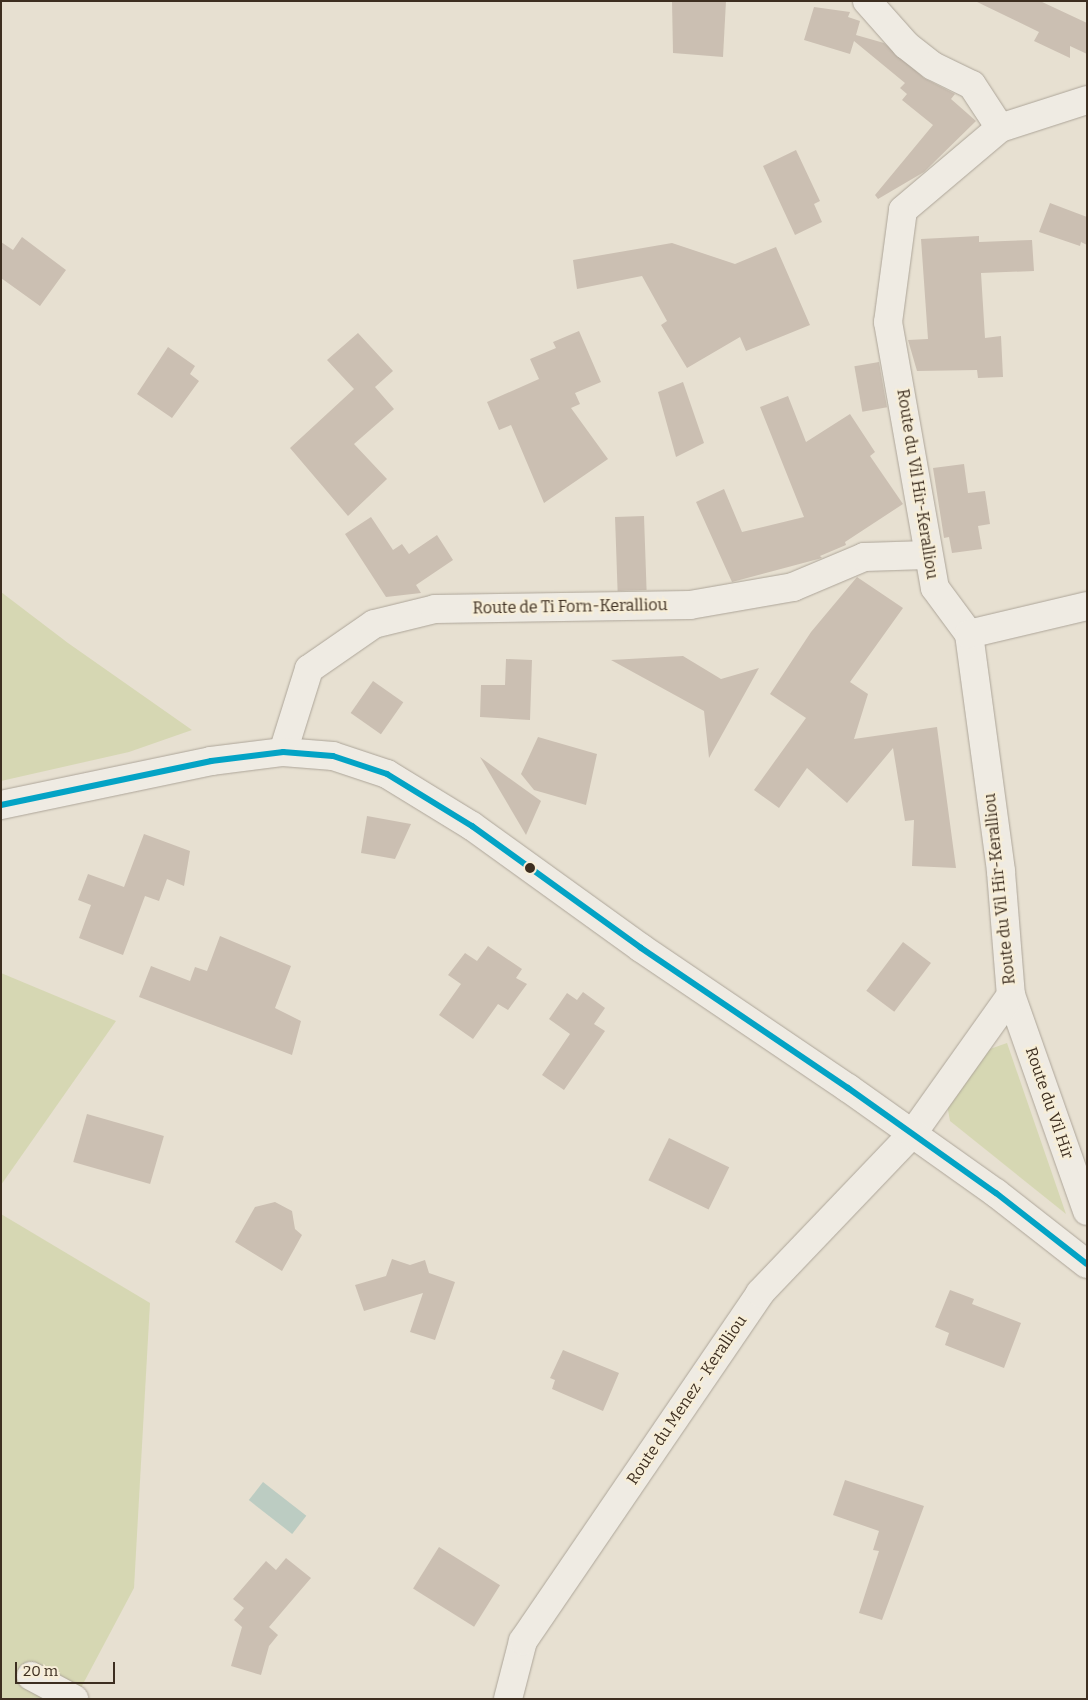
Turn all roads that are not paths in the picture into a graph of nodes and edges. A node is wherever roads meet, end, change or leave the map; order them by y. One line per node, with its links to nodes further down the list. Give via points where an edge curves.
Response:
1 (867, 1): 3 (street, via 906,45 933,66 972,85)
2 (1087, 100): 3 (street, Route du Vil Hir-Keralliou)
3 (1000, 128): 4 (street, Route du Vil Hir-Keralliou, via 903,210 888,322)
4 (927, 555): 6 (street, Route du Vil Hir-Keralliou, via 935,588); 7 (street, Route de Ti Forn-Keralliou, via 864,557 793,587 690,605 435,609 374,624 309,669)
5 (1087, 606): 6 (street)
6 (969, 634): 9 (street, Route du Vil Hir-Keralliou, via 1002,872)
7 (283, 752): 8 (street, via 211,761); 10 (street, via 333,756 387,774 472,826 641,948)
8 (1, 805)
9 (1012, 994): 10 (street, Route du Menez - Keralliou); 11 (street, Route du Vil Hir)
10 (913, 1133): 12 (street); 15 (street, Route du Menez - Keralliou, via 760,1293 524,1641)
11 (1087, 1212)
12 (1086, 1259)
13 (31, 1676): 14 (street)
14 (74, 1699)
15 (508, 1699)

